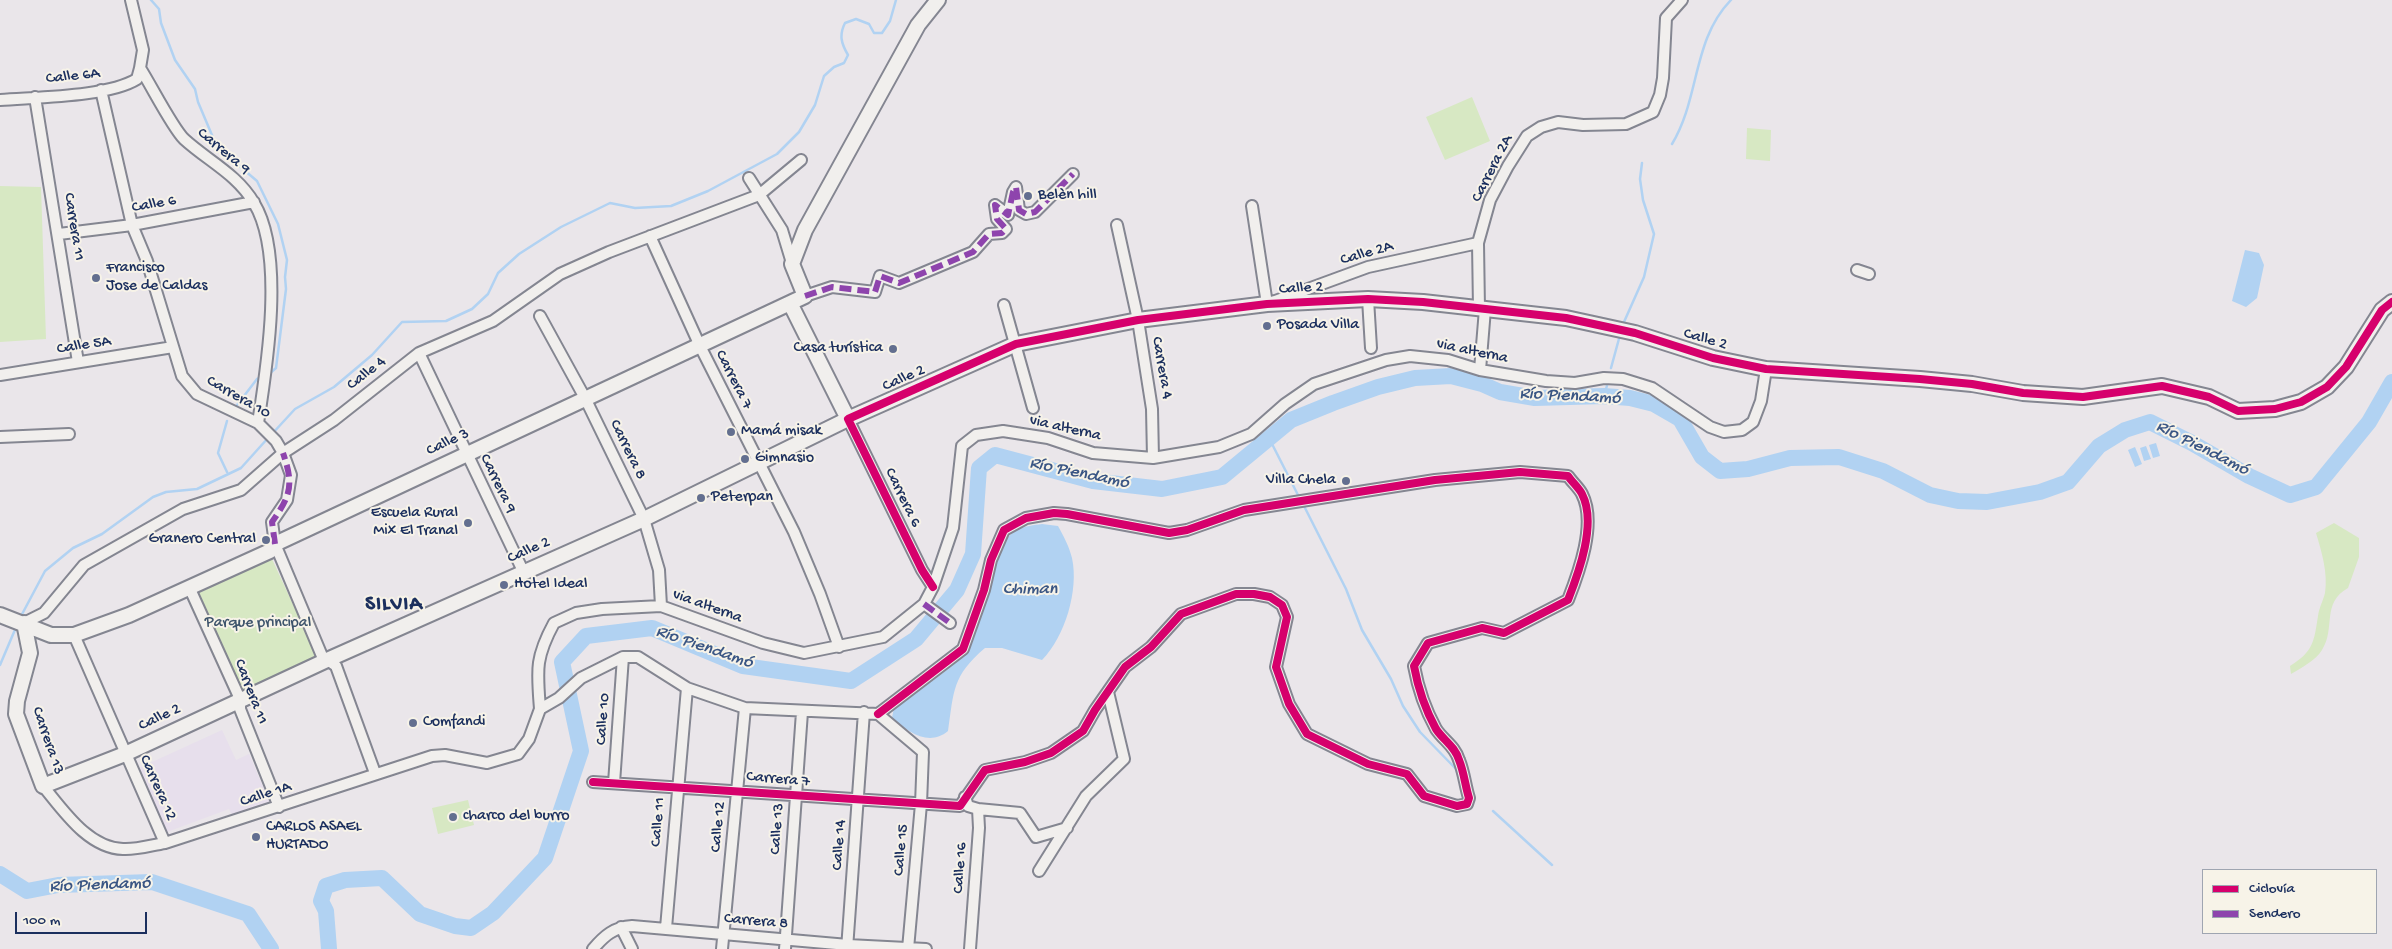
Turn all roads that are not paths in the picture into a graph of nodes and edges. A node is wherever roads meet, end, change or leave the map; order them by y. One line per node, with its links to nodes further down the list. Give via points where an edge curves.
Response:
1 (131, 0): 4 (street, via 143,50)
2 (938, 0): 17 (main road, via 918,25)
3 (1682, 0): 20 (street, Carrera 2A, via 1666,18 1660,95 1653,112 1626,124 1558,122 1527,136 1490,200)
4 (140, 68): 5 (street, Calle 6A, via 137,79 129,84); 12 (street, Carrera 9, via 183,138 234,178)
5 (101, 90): 6 (street, Calle 6A); 14 (street, Carrera 10)
6 (35, 96): 7 (street, Calle 6A); 18 (street, Carrera 11)
7 (0, 100)
8 (801, 160): 11 (street, Calle 4)
9 (1073, 174): 24 (street, Calle 3, via 1035,212 1026,214 1019,210 1016,187 1008,215 996,205 997,219 1006,229 1002,233 989,234 974,252 899,284 880,276 875,292 832,287)
10 (749, 178): 11 (street)
11 (759, 194): 16 (street); 19 (street, Calle 4)
12 (254, 202): 14 (street, Calle 6); 45 (street, Carrera 9, via 262,219 270,266 270,341)
13 (1252, 206): 28 (street)
14 (132, 225): 18 (street, Calle 6); 35 (street, Carrera 10, via 147,260)
15 (1117, 225): 32 (street, Carrera 4)
16 (782, 230): 17 (street, via 794,235); 21 (street)
17 (806, 230): 21 (main road)
18 (59, 234): 38 (street, Carrera 11)
19 (650, 236): 34 (street, Carrera 7); 37 (street, Calle 4, via 560,274 493,321)
20 (1478, 243): 28 (street, Calle 2A, via 1368,268); 30 (street, Carrera 2A)
21 (792, 264): 24 (main road)
22 (1857, 270): 23 (street)
23 (1869, 274)
24 (805, 296): 27 (main road, Calle 3)
25 (1368, 299): 28 (main road, Calle 2); 30 (main road, Calle 2); 36 (street)
26 (2392, 302): 39 (main road, Calle 2, via 2382,310 2346,367 2327,388 2301,402 2274,408 2238,411 2209,397 2162,386 2083,397 2023,393 1929,380)
27 (790, 303): 34 (main road, Calle 3); 44 (main road, Carrera 6)
28 (1267, 304): 32 (main road, Calle 2)
29 (1004, 305): 33 (street)
30 (1482, 309): 39 (main road, Calle 2, via 1584,322 1635,333 1713,358); 40 (street, Carrera 2A)
31 (540, 316): 42 (street, Carrera 8)
32 (1138, 320): 33 (main road, Calle 2); 50 (street, Carrera 4, via 1152,409)
33 (1016, 344): 43 (street); 44 (main road, Calle 2)
34 (700, 346): 42 (main road, Calle 3); 51 (street, Carrera 7)
35 (173, 347): 38 (street, Calle 5A); 45 (street, Carrera 10, via 182,376 197,394)
36 (1371, 348)
37 (419, 353): 48 (street, Calle 4, via 334,420); 49 (street, Carrera 9)
38 (78, 362): 41 (street, Calle 5A)
39 (1766, 369): 40 (street, via alterna, via 1761,401 1753,422 1742,430 1724,432 1710,427 1652,388 1624,379 1556,382)
40 (1480, 370): 50 (street, via alterna, via 1448,360 1410,356 1386,360 1314,384 1251,434 1219,447)
41 (0, 375)
42 (585, 398): 49 (main road, Calle 3); 52 (street, Carrera 8)
43 (1033, 408)
44 (848, 419): 51 (main road, Calle 2); 55 (street, Carrera 6)
45 (262, 427): 48 (street, Carrera 10)
46 (69, 434): 47 (street)
47 (0, 438)
48 (283, 453): 53 (street, Carrera 10, via 291,474 287,500 272,522); 60 (street, Calle 4, via 241,490 183,509 84,565 44,613)
49 (466, 454): 53 (main road, Calle 3); 54 (street, Carrera 9)
50 (1153, 458): 55 (street, via alterna, via 1093,453 1048,438 1003,431 976,435 962,446 952,528)
51 (758, 462): 52 (main road, Calle 2); 63 (street, Carrera 7, via 794,532)
52 (644, 519): 54 (main road, Calle 2); 58 (street, Carrera 8, via 659,570)
53 (275, 544): 56 (main road, Calle 3, via 270,551); 65 (street, Carrera 10, via 322,656)
54 (524, 573): 65 (main road, Calle 2)
55 (933, 587): 57 (street, via alterna)
56 (190, 589): 62 (main road, Calle 3, via 129,616); 68 (street, Carrera 11)
57 (924, 604): 61 (street); 63 (street, via alterna, via 883,637)
58 (661, 606): 63 (street, via alterna, via 763,643 804,653); 70 (street, via alterna, via 576,613 554,623 538,662)
59 (0, 615): 60 (main road, Calle 3)
60 (23, 623): 62 (main road, Calle 3, via 51,635); 78 (main road, Carrera 13, via 30,653 16,714)
61 (950, 623)
62 (74, 635): 74 (street, Carrera 12)
63 (839, 647)
64 (622, 657): 66 (street, via 638,657); 70 (street, via 581,678 559,698); 77 (street, Calle 10)
65 (327, 660): 68 (main road, Calle 2); 75 (street, Carrera 10, via 336,666)
66 (687, 688): 69 (street); 79 (street, Calle 11)
67 (1108, 692): 73 (street, via 1125,667 1151,647 1181,614 1236,594 1270,597 1282,605 1287,617 1276,667 1289,704 1307,734 1368,764 1407,774 1424,796 1456,806 1467,804 1469,798 1460,760 1437,731 1414,666 1428,643 1482,628 1504,633 1568,600 1580,570 1586,540 1588,524 1583,495 1568,476 1520,472 1435,480 1244,510 1194,528 1168,533 1067,514 1026,518 1004,530 991,560 963,649); 83 (street, via 1083,731 1051,753 985,770); 87 (street, via 1124,760 1086,796)
68 (240, 699): 74 (main road, Calle 2); 85 (street, Carrera 11, via 240,709)
69 (745, 708): 71 (street); 80 (street, Calle 12)
70 (540, 709): 75 (street, Calle 1A, via 529,739 518,754 487,763 445,755 432,756)
71 (802, 712): 72 (street); 81 (street, Calle 13)
72 (864, 712): 73 (street); 82 (street, Calle 14)
73 (878, 714): 84 (street, Calle 15, via 922,752)
74 (125, 754): 78 (main road, Calle 2); 88 (street, Carrera 12)
75 (375, 772): 85 (street, Calle 1A)
76 (593, 782): 77 (street, Carrera 7)
77 (614, 783): 79 (street, Carrera 7)
78 (43, 786): 88 (street, Carrera 13, via 63,811 102,844 125,850)
79 (677, 787): 80 (street, Carrera 7); 91 (street, Calle 11)
80 (737, 790): 81 (street, Carrera 7); 92 (street, Calle 12)
81 (796, 795): 82 (street, Carrera 7); 93 (street, Calle 13)
82 (858, 800): 84 (street, Carrera 7); 94 (street, Calle 14)
83 (963, 802): 84 (street, Carrera 7); 86 (street)
84 (921, 804): 95 (street, Calle 15)
85 (279, 807): 88 (street, Calle 1A)
86 (978, 810): 87 (street, via 1020,813 1036,837); 100 (street, Calle 16)
87 (1067, 828): 89 (street)
88 (165, 843)
89 (1039, 871)
90 (621, 927): 91 (street, Carrera 8); 96 (street, via 602,938); 97 (street)
91 (666, 928): 92 (street, Carrera 8)
92 (724, 935): 93 (street, Carrera 8); 98 (street, Calle 12)
93 (785, 944): 94 (street, Carrera 8)
94 (848, 947): 95 (street, Carrera 8)
95 (908, 948): 99 (street, Carrera 8)
96 (593, 949)
97 (632, 949)
98 (722, 949)
99 (926, 949)
100 (970, 949)

